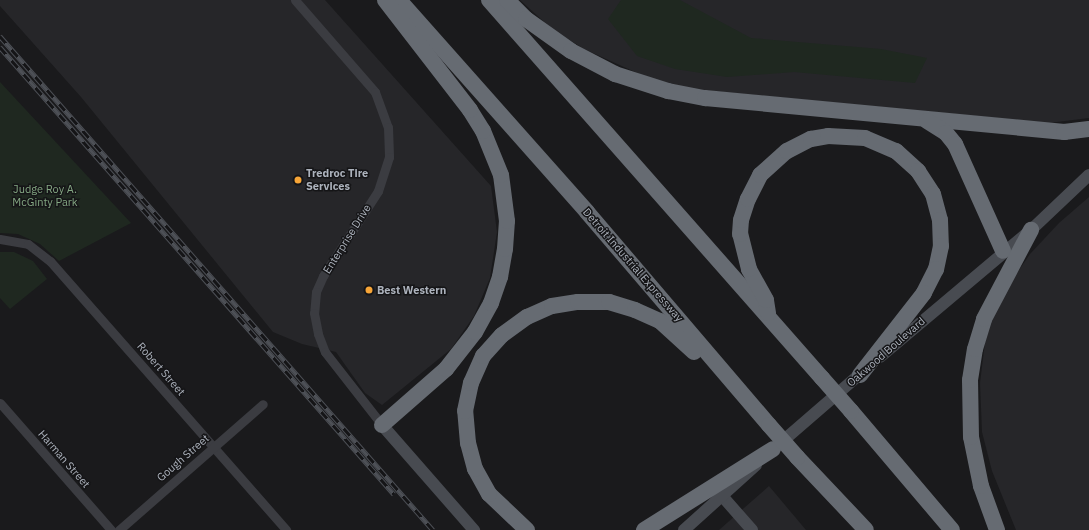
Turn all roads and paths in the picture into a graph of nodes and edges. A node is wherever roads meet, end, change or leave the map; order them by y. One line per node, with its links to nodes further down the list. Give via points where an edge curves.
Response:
1 (295, 0): 17 (street, Enterprise Drive, via 375,92 388,127 388,160 378,191 324,276 316,292 314,313 325,352)
2 (386, 0): 17 (highway, via 470,110 483,131 501,175 507,221 506,249 500,277 475,332 446,368)
3 (399, 0): 14 (highway, Detroit Industrial Expressway)
4 (489, 0): 12 (highway)
5 (507, 0): 6 (highway, via 526,19 576,54 615,74 668,91 705,98)
6 (922, 119): 7 (highway, via 1064,132); 11 (highway, via 946,133 955,144)
7 (1089, 129)
8 (1089, 175): 9 (main road, Oakwood Boulevard)
9 (1031, 230): 11 (main road, Oakwood Boulevard); 31 (highway, via 984,319 975,349 970,380 971,437 981,486)
10 (4, 239): 18 (street, Robert Street, via 28,244 50,260)
11 (1003, 252): 13 (main road, Oakwood Boulevard)
12 (768, 313): 13 (highway, via 766,300 749,269 740,234 741,220 748,199 760,175 787,150 811,139 828,136 865,138 896,151 918,171 933,194 940,220 941,246 936,269 924,293); 30 (highway, bridge)
13 (860, 375): 19 (main road, Oakwood Boulevard)
14 (743, 393): 25 (highway, via 710,368 674,332 635,310 609,302 578,302 552,306 527,317 502,335 483,356 471,383 465,410 468,444 475,470 490,494); 29 (highway, Detroit Industrial Expressway, bridge, via 797,457)
15 (0, 403): 21 (street, Harman Street)
16 (263, 404): 18 (street, Gough Street)
17 (382, 425): 24 (main road, Enterprise Drive)
18 (214, 448): 22 (street, Gough Street); 23 (street, Robert Street)
19 (773, 449): 20 (main road, Oakwood Boulevard); 26 (highway)
20 (723, 497): 27 (main road, Oakwood Boulevard); 28 (main road)
21 (111, 530)
22 (119, 530)
23 (286, 530)
24 (474, 530)
25 (527, 530)
26 (644, 530)
27 (684, 530)
28 (752, 530)
29 (866, 530)
30 (952, 530)
31 (997, 530)

